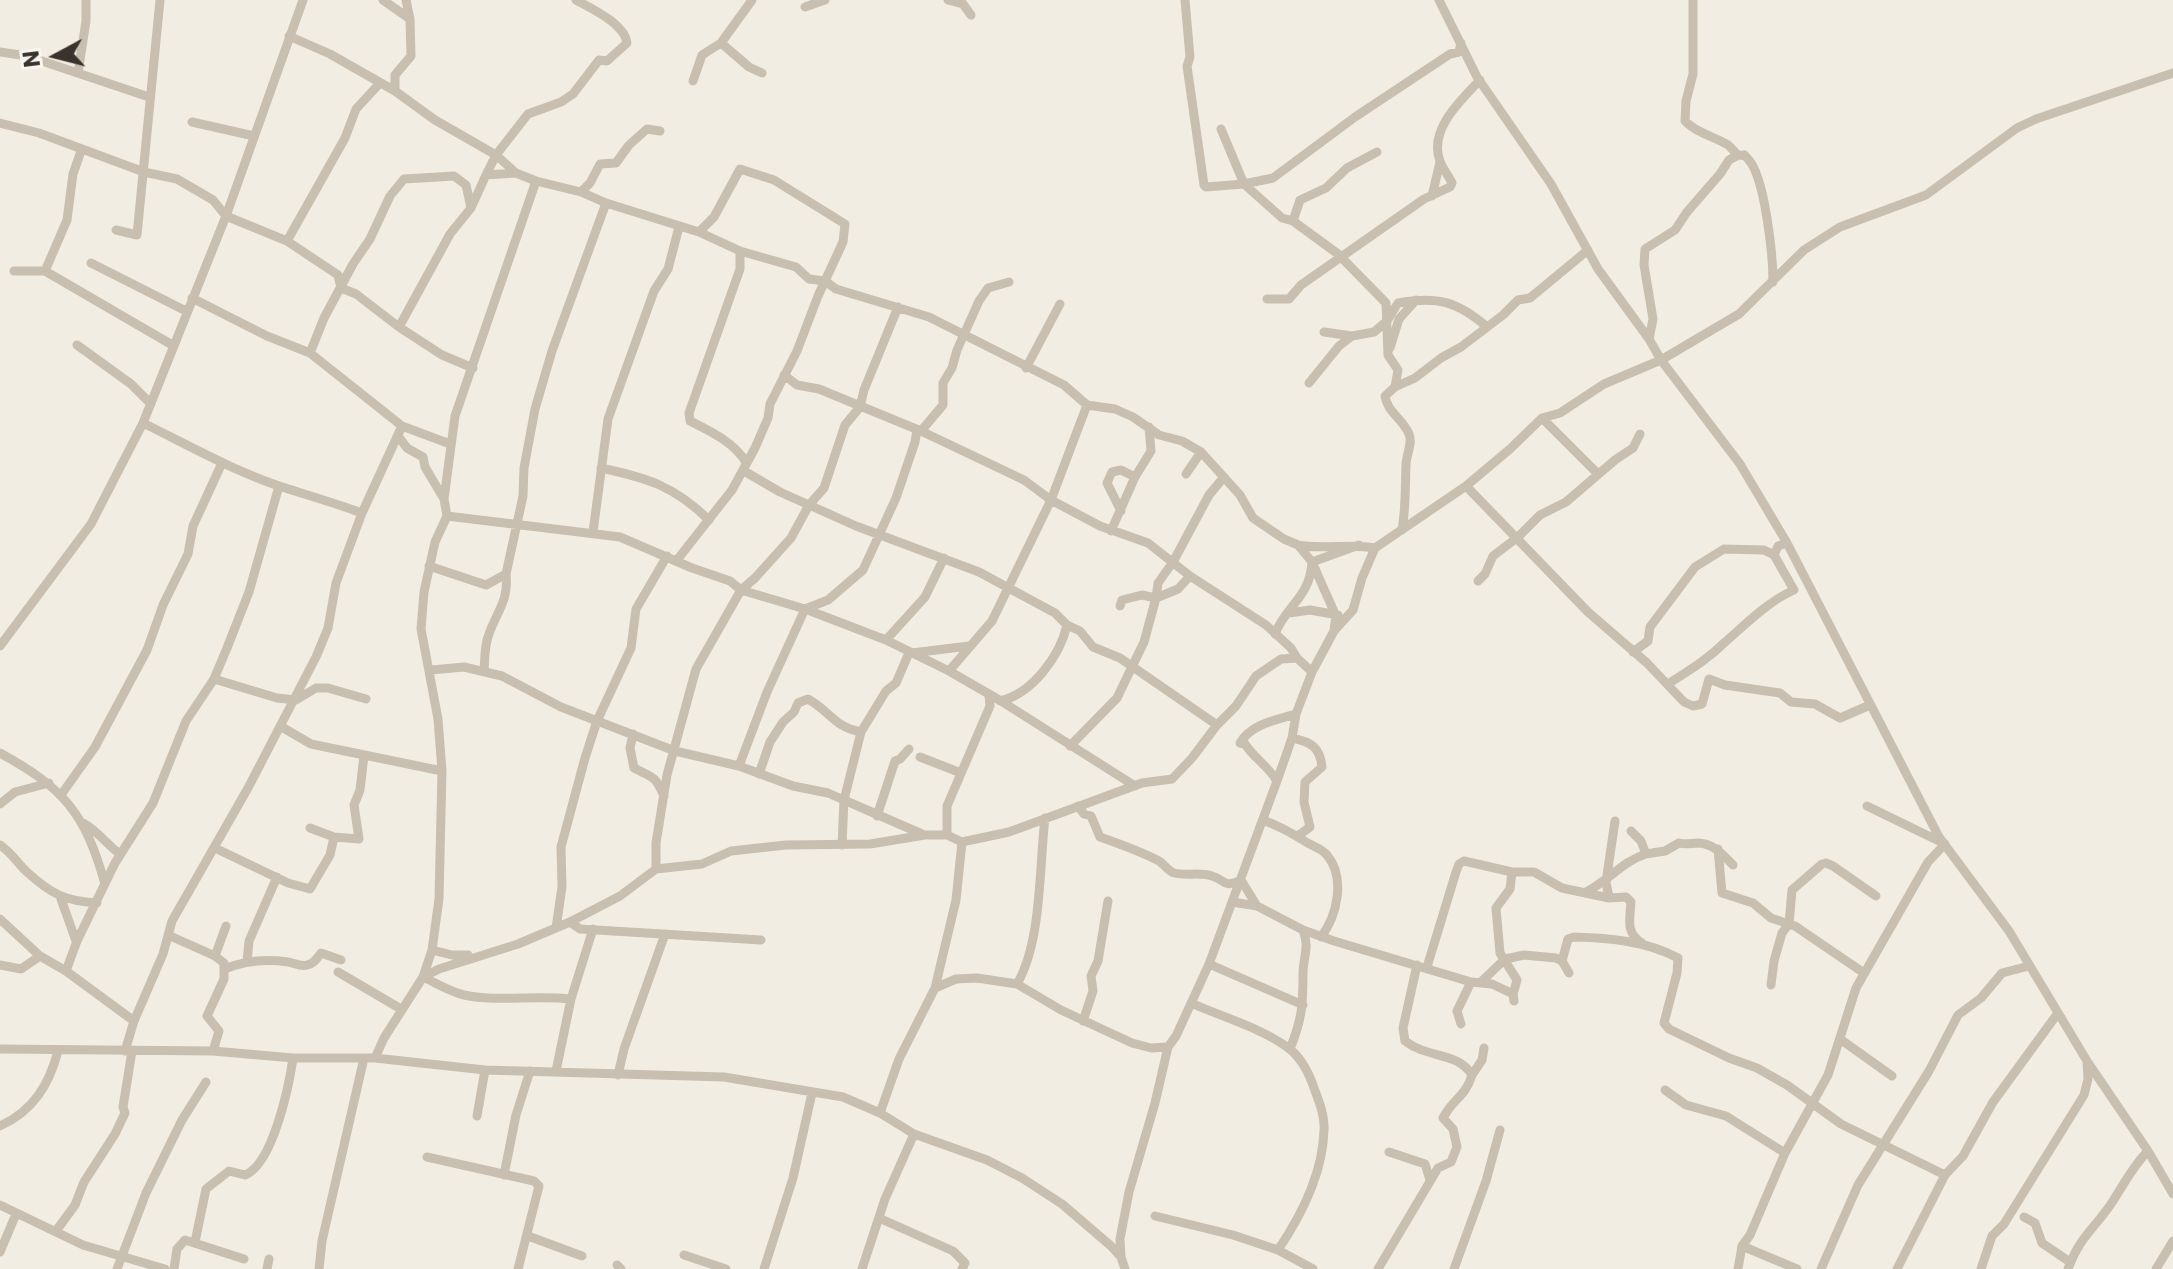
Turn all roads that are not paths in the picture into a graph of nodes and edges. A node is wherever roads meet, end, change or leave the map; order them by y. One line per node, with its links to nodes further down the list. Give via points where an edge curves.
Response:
1 (86, 0): 20 (street)
2 (160, 0): 27 (street)
3 (303, 0): 16 (street)
4 (383, 0): 15 (street)
5 (406, 0): 15 (street)
6 (576, 0): 35 (street, via 624,33 628,42 607,61 599,60 573,94 528,114)
7 (752, 0): 17 (street)
8 (825, 0): 13 (street)
9 (948, 0): 14 (street, via 963,4)
10 (1185, 0): 42 (street, via 1187,66 1202,180 1206,187)
11 (1439, 0): 18 (street)
12 (1693, 0): 36 (street, via 1693,74 1685,121)
13 (805, 7)
14 (971, 15)
15 (410, 19): 26 (street, via 411,56 395,75)
16 (289, 36): 25 (street, via 330,54); 32 (street)
17 (721, 43): 21 (street); 24 (street, via 702,55)
18 (1461, 43): 23 (street); 42 (street, via 1459,52 1355,117 1273,178)
19 (0, 52): 20 (street)
20 (78, 73): 27 (street)
21 (762, 73)
22 (2173, 73): 61 (street, via 2017,128 1926,195 1840,227 1804,250)
23 (1480, 80): 37 (street, via 1441,130); 53 (street, via 1551,184)
24 (693, 81)
25 (374, 84): 26 (street); 52 (street)
26 (395, 91): 35 (street)
27 (149, 97): 38 (street)
28 (192, 122): 32 (street)
29 (0, 123): 33 (street)
30 (1221, 129): 42 (street)
31 (660, 131): 43 (street, via 647,129 616,163 600,164)
32 (254, 136): 47 (street)
33 (81, 151): 38 (street); 58 (street, via 67,220)
34 (1377, 152): 48 (street, via 1300,200)
35 (496, 155): 39 (street); 40 (street)
36 (1738, 155): 61 (street, via 1750,160 1755,172 1770,236); 77 (street, via 1675,230 1645,249 1653,319)
37 (1440, 162): 44 (street); 44 (street, via 1452,183)
38 (144, 172): 47 (street, via 177,179 213,200); 50 (street, via 137,235)
39 (516, 173): 40 (street); 41 (street)
40 (486, 175): 46 (street)
41 (536, 181): 43 (street); 83 (street)
42 (1244, 184): 48 (street, via 1282,218)
43 (581, 192): 45 (street)
44 (1432, 196): 55 (street)
45 (606, 203): 49 (street); 115 (street, via 535,409)
46 (471, 208): 62 (street, via 466,185 454,176 404,179); 72 (street, via 450,234)
47 (226, 216): 52 (street); 65 (street)
48 (1293, 221): 55 (street)
49 (679, 227): 51 (street); 101 (street, via 668,269 654,291 608,419)
50 (116, 230)
51 (699, 232): 54 (street); 59 (street, via 714,217 740,169 774,180 845,224 843,242)
52 (287, 241): 62 (street, via 338,275)
53 (1588, 250): 73 (street); 77 (street)
54 (740, 251): 59 (street); 100 (street, via 740,269 689,413 690,421 739,452)
55 (1342, 258): 66 (street, via 1289,299); 71 (street, via 1386,303)
56 (91, 263): 70 (street)
57 (14, 271): 58 (street)
58 (45, 271): 79 (street)
59 (825, 281): 63 (street); 64 (street)
60 (1009, 282): 75 (street, via 988,288)
61 (1773, 282): 82 (street, via 1739,314)
62 (341, 288): 72 (street); 80 (street)
63 (836, 289): 64 (street); 69 (street)
64 (818, 296): 85 (street)
65 (192, 298): 70 (street); 80 (street)
66 (1267, 299)
67 (1416, 300): 71 (street, via 1398,303); 73 (street, via 1456,305); 81 (street, via 1399,319)
68 (1060, 304): 84 (street)
69 (898, 307): 75 (street); 90 (street)
70 (186, 311): 79 (street)
71 (1387, 321): 76 (street, via 1374,332); 81 (street)
72 (399, 327): 83 (street)
73 (1487, 327): 87 (street)
74 (1324, 332): 76 (street)
75 (964, 335): 84 (street); 95 (street, via 943,383 943,405)
76 (1352, 336): 86 (street)
77 (1649, 339): 82 (street)
78 (77, 345): 88 (street)
79 (174, 346): 88 (street)
80 (310, 353): 94 (street)
81 (1388, 355): 87 (street, via 1398,370)
82 (1661, 360): 91 (street); 124 (street, via 1740,464)
83 (473, 368): 97 (street)
84 (1026, 368): 89 (street, via 1064,385)
85 (784, 375): 90 (street, via 797,385); 100 (street)
86 (1309, 383)
87 (1395, 387): 116 (street, via 1385,396 1386,405 1411,437)
88 (151, 404): 92 (street)
89 (1087, 405): 93 (street, via 1115,409); 109 (street)
90 (860, 407): 95 (street); 110 (street, via 845,425 824,488)
91 (1542, 418): 103 (street); 107 (street)
92 (143, 423): 99 (street); 149 (street, via 91,524)
93 (1149, 427): 98 (street); 104 (street, via 1151,451)
94 (400, 431): 97 (street); 108 (street, via 407,448 423,457); 112 (street)
95 (919, 431): 109 (street, via 1024,480); 119 (street)
96 (1640, 434): 103 (street, via 1633,448)
97 (450, 444): 108 (street)
98 (1201, 452): 102 (street); 105 (street)
99 (222, 463): 106 (street); 186 (street, via 147,650 88,760)
100 (745, 467): 110 (street); 114 (street)
101 (601, 468): 114 (street, via 657,482); 118 (street)
102 (1186, 474)
103 (1598, 474): 120 (street)
104 (1135, 477): 111 (street); 111 (street, via 1121,470 1108,478 1107,488)
105 (1224, 477): 121 (street, via 1253,518); 127 (street)
106 (279, 486): 112 (street); 159 (street, via 249,592)
107 (1466, 486): 116 (street); 120 (street)
108 (444, 499): 113 (street)
109 (1051, 500): 117 (street); 134 (street)
110 (809, 505): 119 (street); 135 (street, via 791,538)
111 (1121, 511): 117 (street)
112 (362, 513): 162 (street, via 336,583 328,628)
113 (447, 516): 115 (street); 129 (street)
114 (709, 520): 125 (street)
115 (518, 523): 118 (street); 130 (street)
116 (1402, 530): 123 (street)
117 (1111, 531): 127 (street, via 1148,543)
118 (593, 532): 125 (street)
119 (878, 533): 126 (street); 139 (street, via 863,570 828,600)
120 (1518, 537): 132 (street, via 1493,556); 151 (street)
121 (1298, 545): 122 (street); 128 (street)
122 (1359, 545): 123 (street); 128 (street)
123 (1375, 548): 140 (street)
124 (1780, 548): 151 (street, via 1724,549 1695,567 1650,627 1648,641); 160 (street, via 1794,590); 165 (street)
125 (672, 558): 135 (street); 167 (street, via 636,609 631,648)
126 (944, 558): 134 (street); 148 (street, via 925,597)
127 (1173, 562): 131 (street); 137 (street, via 1158,583)
128 (1312, 562): 141 (street, via 1311,581); 142 (street)
129 (429, 566): 133 (street); 155 (street, via 421,629)
130 (506, 574): 133 (street); 136 (street)
131 (1190, 576): 137 (street, via 1178,589); 145 (street)
132 (1478, 581)
133 (486, 585): 136 (street)
134 (1008, 589): 144 (street); 150 (street, via 992,621)
135 (741, 590): 139 (street); 175 (street, via 696,669)
136 (503, 598): 157 (street, via 487,638)
137 (1156, 598): 138 (street, via 1131,596); 154 (street)
138 (1120, 606)
139 (805, 609): 148 (street); 179 (street)
140 (1353, 610): 142 (street); 146 (street)
141 (1289, 613): 142 (street, via 1310,610); 143 (street)
142 (1336, 616): 146 (street)
143 (1280, 621): 145 (street); 147 (street)
144 (1067, 625): 154 (street, via 1093,647); 164 (street, via 1064,639 1031,684 1016,698)
145 (1266, 625): 147 (street)
146 (1334, 631): 158 (street)
147 (1275, 634): 153 (street)
148 (886, 640): 152 (street)
149 (0, 646)
150 (969, 646): 152 (street); 156 (street)
151 (1633, 652): 160 (street)
152 (909, 653): 156 (street); 170 (street, via 896,683)
153 (1297, 658): 158 (street); 168 (street, via 1281,659 1256,676)
154 (1133, 668): 168 (street); 173 (street, via 1117,698)
155 (431, 670): 157 (street, via 464,667); 180 (street)
156 (949, 671): 163 (street)
157 (484, 672): 167 (street)
158 (1312, 672): 166 (street)
159 (214, 679): 162 (street); 209 (street, via 186,721 153,803)
160 (1668, 684): 165 (street, via 1693,706 1702,704 1709,679 1780,693 1791,702 1815,704 1840,718)
161 (366, 699): 162 (street, via 316,688)
162 (296, 700): 169 (street)
163 (989, 701): 164 (street); 181 (street)
164 (1001, 701): 173 (street)
165 (1870, 705): 204 (street)
166 (1296, 714): 172 (street); 183 (street, via 1260,725 1240,743)
167 (597, 721): 171 (street); 230 (street, via 561,847)
168 (1217, 725): 185 (street, via 1172,779)
169 (280, 726): 177 (street, via 311,744); 207 (street)
170 (861, 732): 182 (street, via 838,725 808,699 798,703 770,742); 188 (street)
171 (633, 734): 175 (street); 187 (street, via 634,768 650,774)
172 (1292, 738): 183 (street); 201 (street, via 1310,742 1322,767 1305,782 1310,827)
173 (1070, 746): 185 (street)
174 (909, 749): 192 (street, via 890,769)
175 (675, 751): 179 (street); 187 (street)
176 (0, 753): 184 (street)
177 (364, 756): 180 (street); 202 (street, via 354,805 359,839)
178 (920, 757): 181 (street)
179 (739, 766): 182 (street)
180 (442, 771): 239 (street, via 439,899)
181 (961, 773): 200 (street, via 947,806)
182 (759, 774): 188 (street)
183 (1277, 781): 194 (street)
184 (49, 783): 186 (street); 189 (street, via 15,792)
185 (1135, 786): 190 (street)
186 (61, 795): 196 (street)
187 (664, 796): 212 (street)
188 (844, 800): 192 (street); 206 (street)
189 (0, 804)
190 (1078, 806): 193 (street); 215 (street, via 1091,816 1100,837 1131,847 1171,872 1213,876 1231,885)
191 (1867, 806): 204 (street)
192 (877, 816): 199 (street)
193 (1045, 818): 203 (street); 258 (street, via 1037,912)
194 (1263, 820): 201 (street); 215 (street)
195 (1615, 821): 216 (street)
196 (83, 823): 209 (street); 217 (street)
197 (310, 828): 202 (street)
198 (1631, 831): 210 (street)
199 (925, 835): 200 (street); 206 (street)
200 (947, 835): 203 (street)
201 (1299, 835): 235 (street, via 1328,856 1338,890)
202 (334, 837): 214 (street, via 310,889)
203 (962, 842): 260 (street, via 956,900)
204 (1945, 844): 250 (street); 255 (street, via 1928,862)
205 (0, 845): 221 (street)
206 (842, 845): 212 (street, via 731,851 702,864)
207 (215, 848): 214 (street); 234 (street)
208 (1718, 849): 210 (street, via 1679,843); 211 (street); 228 (street, via 1722,893)
209 (120, 854): 217 (street)
210 (1646, 854): 216 (street)
211 (1733, 865)
212 (656, 869): 227 (street, via 620,896)
213 (1512, 872): 218 (street, via 1534,872 1562,888); 243 (street, via 1510,889 1496,908 1497,937); 249 (street, via 1470,861 1459,864)
214 (277, 877): 246 (street, via 249,941)
215 (1241, 880): 223 (street); 225 (street)
216 (1606, 882): 218 (street); 220 (street)
217 (105, 884): 224 (street)
218 (1586, 892): 220 (street)
219 (1876, 896): 228 (street, via 1822,864 1792,890)
220 (1609, 898): 238 (street, via 1626,897 1631,902 1628,928)
221 (61, 899): 224 (street); 237 (street)
222 (1108, 901): 267 (street)
223 (1232, 902): 225 (street); 247 (street)
224 (97, 903): 237 (street)
225 (1257, 906): 232 (street)
226 (0, 919): 241 (street)
227 (570, 922): 230 (street); 231 (street)
228 (1789, 924): 255 (street); 259 (street, via 1782,933)
229 (226, 926): 242 (street)
230 (556, 928): 240 (street)
231 (593, 929): 233 (street); 261 (street)
232 (1303, 930): 235 (street); 263 (street, via 1308,941)
233 (665, 934): 236 (street); 286 (street)
234 (168, 935): 242 (street); 266 (street)
235 (1321, 937): 249 (street)
236 (761, 940)
237 (77, 941): 252 (street)
238 (1648, 947): 245 (street, via 1574,937 1568,939); 292 (street, via 1678,958 1664,1023 1669,1029 1757,1068)
239 (432, 950): 240 (street); 256 (street)
240 (481, 954): 256 (street)
241 (40, 956): 248 (street, via 21,969); 252 (street)
242 (215, 956): 251 (street)
243 (1505, 959): 245 (street, via 1524,955); 257 (street); 257 (street, via 1517,980 1513,997)
244 (341, 960): 246 (street, via 321,953 303,966)
245 (1562, 961): 254 (street)
246 (247, 962): 251 (street)
247 (1209, 964): 262 (street); 263 (street)
248 (0, 965)
249 (1422, 966): 257 (street); 287 (street, via 1403,1028 1405,1041 1417,1050 1458,1060)
250 (2029, 966): 265 (street); 298 (street, via 2002,973 1958,1015)
251 (225, 969): 278 (street, via 208,1013 219,1031)
252 (66, 971): 266 (street)
253 (338, 972): 264 (street)
254 (1569, 973)
255 (1864, 973): 270 (street)
256 (423, 977): 261 (street, via 460,994); 264 (street)
257 (1476, 982): 268 (street, via 1457,1011)
258 (1017, 984): 260 (street, via 956,979); 267 (street)
259 (1771, 985)
260 (935, 988): 293 (street, via 899,1059)
261 (571, 999): 285 (street)
262 (1191, 1003): 271 (street); 275 (street)
263 (1303, 1005): 275 (street)
264 (401, 1009): 281 (street)
265 (2058, 1013): 282 (street); 304 (street)
266 (134, 1021): 277 (street)
267 (1083, 1021): 271 (street, via 1132,1043)
268 (1461, 1024)
269 (27, 1035): 274 (street)
270 (1840, 1039): 288 (street); 292 (street)
271 (1168, 1047): 322 (street, via 1129,1192)
272 (1484, 1048): 287 (street)
273 (0, 1049): 274 (street)
274 (24, 1049): 276 (street)
275 (1290, 1049): 317 (street, via 1310,1078 1325,1128 1304,1207)
276 (58, 1051): 277 (street); 295 (street, via 39,1097)
277 (129, 1051): 278 (street); 312 (street, via 125,1113)
278 (213, 1051): 279 (street)
279 (293, 1058): 280 (street); 315 (street, via 273,1138 252,1172 229,1171 206,1189)
280 (364, 1058): 281 (street); 328 (street)
281 (375, 1058): 283 (street)
282 (2087, 1061): 299 (street); 342 (street, via 2084,1095 1992,1236)
283 (485, 1070): 284 (street); 294 (street)
284 (530, 1071): 285 (street); 303 (street)
285 (556, 1071): 286 (street)
286 (618, 1075): 291 (street, via 724,1077)
287 (1472, 1075): 305 (street, via 1467,1090 1443,1118 1453,1129 1457,1147 1451,1162)
288 (1892, 1076)
289 (206, 1082): 321 (street, via 146,1193)
290 (1665, 1090): 301 (street, via 1686,1105 1726,1116)
291 (812, 1093): 293 (street, via 843,1097); 331 (street, via 793,1178)
292 (1811, 1103): 298 (street); 301 (street)
293 (880, 1113): 297 (street)
294 (477, 1116)
295 (0, 1126)
296 (1500, 1130): 337 (street)
297 (914, 1134): 311 (street); 322 (street, via 1022,1178 1062,1204)
298 (1885, 1144): 304 (street); 340 (street, via 1858,1185)
299 (2148, 1151): 306 (street); 324 (street, via 2082,1238)
300 (1389, 1152): 305 (street, via 1425,1164)
301 (1785, 1153): 316 (street)
302 (427, 1157): 303 (street)
303 (504, 1175): 313 (street, via 539,1186)
304 (1945, 1175): 341 (street)
305 (1430, 1180): 336 (street)
306 (2173, 1194)
307 (0, 1205): 308 (street)
308 (16, 1214): 312 (street); 318 (street)
309 (1155, 1216): 317 (street)
310 (2024, 1217): 324 (street, via 2035,1223 2042,1243)
311 (879, 1218): 332 (street); 333 (street, via 953,1251 965,1263)
312 (56, 1231): 321 (street)
313 (528, 1236): 320 (street); 329 (street)
314 (2173, 1241): 343 (street)
315 (195, 1242): 323 (street); 327 (street, via 179,1244)
316 (1742, 1246): 338 (street); 339 (street)
317 (1278, 1250): 335 (street)
318 (0, 1252)
319 (684, 1255): 330 (street)
320 (582, 1256)
321 (121, 1257): 325 (street); 326 (street)
322 (1121, 1257): 334 (street)
323 (244, 1259)
324 (2069, 1265)
325 (117, 1269)
326 (165, 1269)
327 (174, 1269)
328 (319, 1269)
329 (518, 1269)
330 (723, 1269)
331 (764, 1269)
332 (862, 1269)
333 (962, 1269)
334 (1125, 1269)
335 (1313, 1269)
336 (1378, 1269)
337 (1454, 1269)
338 (1738, 1269)
339 (1797, 1269)
340 (1821, 1269)
341 (1897, 1269)
342 (1981, 1269)
343 (2156, 1269)

